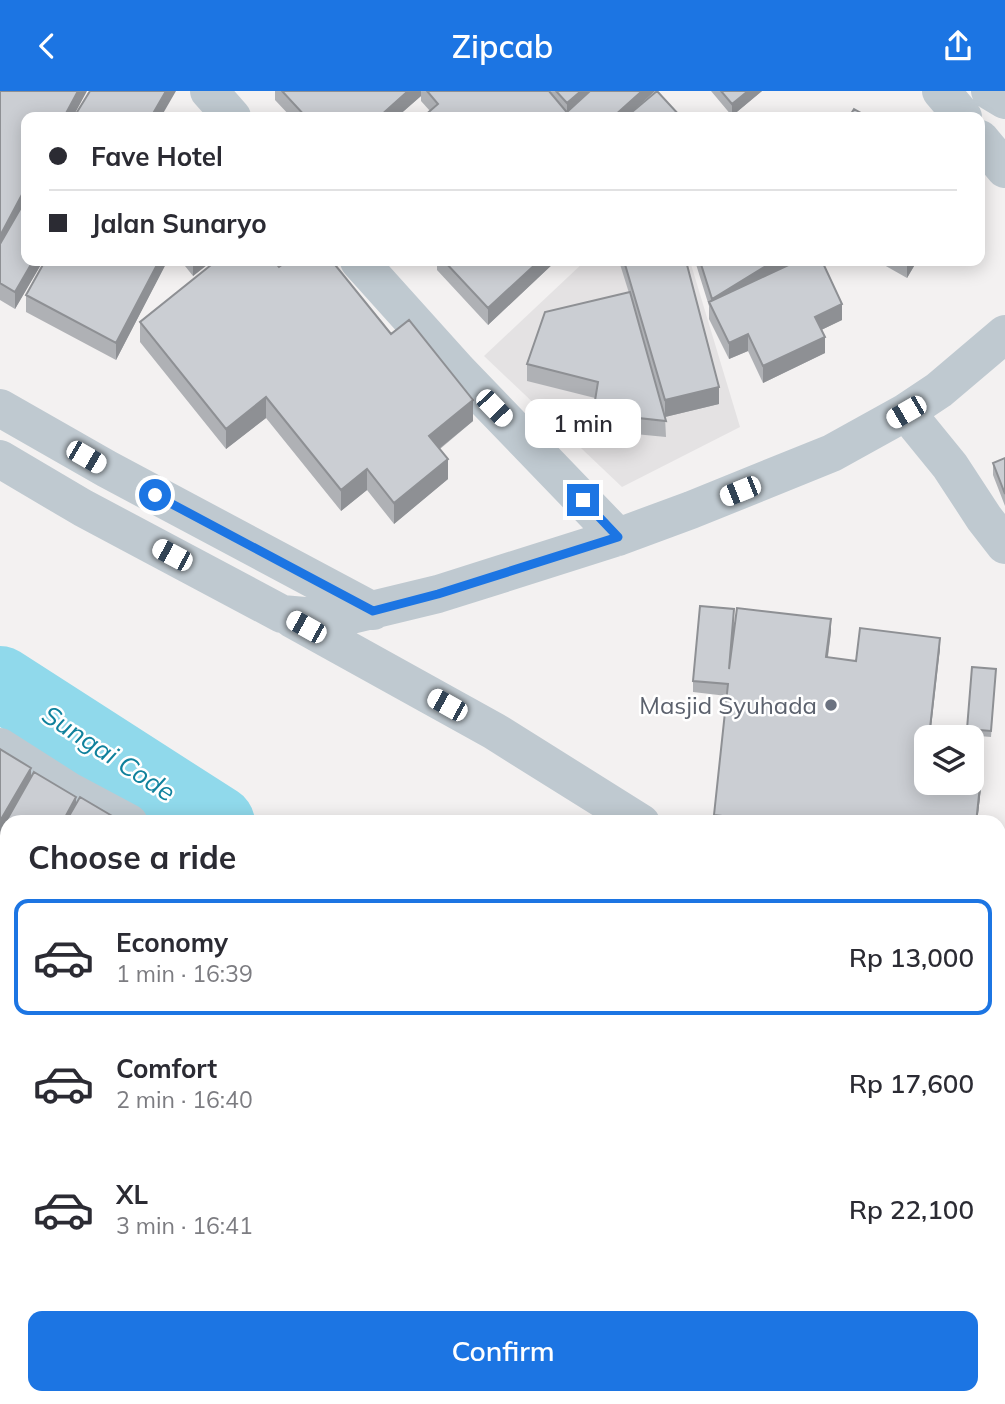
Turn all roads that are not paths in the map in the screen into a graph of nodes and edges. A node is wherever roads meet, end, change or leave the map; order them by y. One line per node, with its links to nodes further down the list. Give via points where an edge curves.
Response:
1 (209, 91): 5 (street)
2 (942, 91): 6 (street)
3 (990, 91): 4 (street)
4 (1005, 100)
5 (228, 112)
6 (959, 112)
7 (985, 145): 8 (street)
8 (1005, 169)
9 (364, 266): 16 (street)
10 (1005, 334): 12 (street)
11 (0, 408): 14 (street)
12 (906, 412): 16 (street, via 832,453); 17 (street)
13 (0, 459): 15 (street)
14 (107, 469): 15 (street); 18 (street)
15 (83, 508): 19 (street)
16 (618, 537): 18 (street)
17 (1005, 545)
18 (373, 611): 19 (street, via 327,618)
19 (282, 614): 22 (street, via 494,730)
20 (0, 747): 21 (street)
21 (114, 815)
22 (628, 815)

